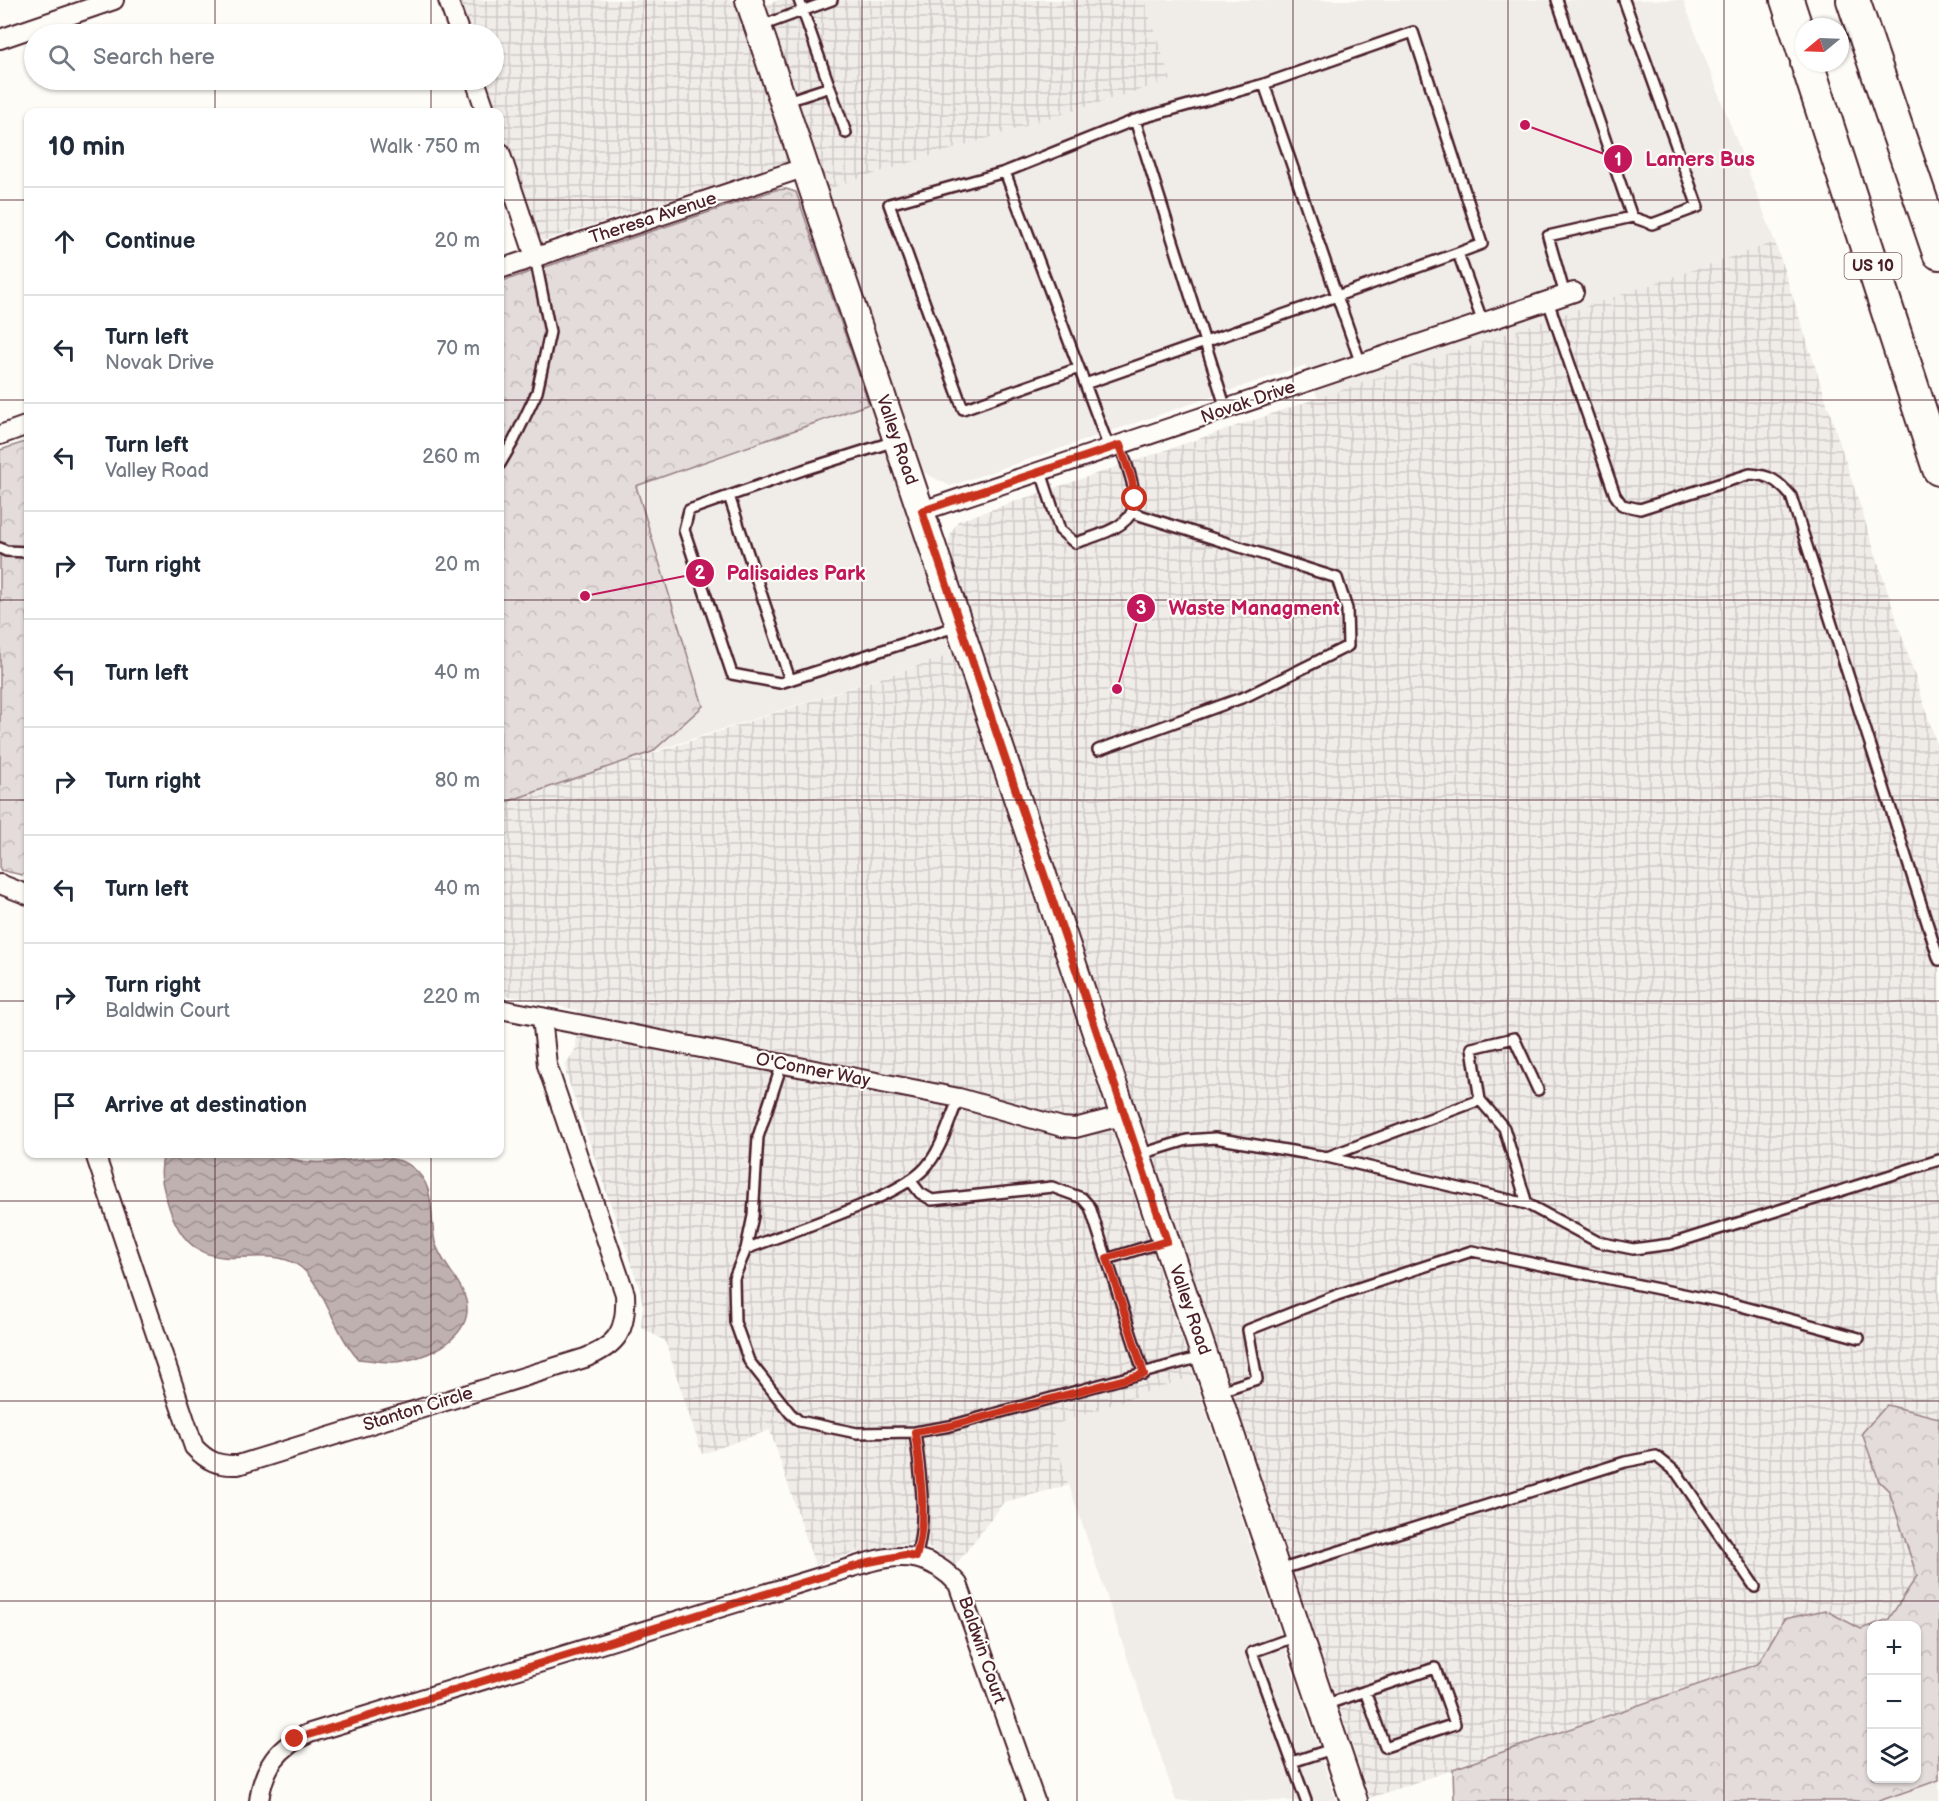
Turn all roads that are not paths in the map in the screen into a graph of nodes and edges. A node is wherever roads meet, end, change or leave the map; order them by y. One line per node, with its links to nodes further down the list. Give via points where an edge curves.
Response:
1 (114, 0): 11 (street)
2 (448, 0): 12 (street)
3 (749, 0): 14 (main road, Valley Road)
4 (832, 0): 10 (lane)
5 (1557, 0): 29 (lane)
6 (1624, 0): 29 (lane, via 1698,207 1652,225)
7 (1787, 0): 13 (highway)
8 (1853, 0): 17 (highway)
9 (1869, 0): 17 (highway)
10 (801, 5): 14 (lane); 20 (lane)
11 (44, 24)
12 (456, 24)
13 (1795, 24)
14 (759, 26): 22 (main road, Valley Road)
15 (24, 31): 16 (street)
16 (0, 39)
17 (1869, 42): 31 (highway)
18 (1811, 72): 47 (highway, US 10)
19 (1264, 84): 24 (lane); 30 (lane, via 1413,32 1482,244); 34 (lane)
20 (830, 87): 22 (lane); 25 (lane)
21 (478, 90): 23 (street)
22 (784, 102): 27 (main road, Valley Road)
23 (485, 108)
24 (1135, 120): 28 (lane); 37 (lane)
25 (846, 133)
26 (504, 164): 32 (street)
27 (806, 167): 32 (street, Theresa Avenue); 44 (main road, Valley Road)
28 (1005, 172): 39 (lane); 39 (lane, via 890,204 963,409)
29 (1632, 217): 35 (lane, via 1548,236)
30 (1458, 253): 34 (lane); 36 (lane)
31 (1939, 253)
32 (535, 257): 33 (street, Theresa Avenue); 46 (lane, via 550,332 537,392)
33 (504, 268)
34 (1337, 296): 37 (lane); 38 (lane)
35 (1562, 296): 36 (street, Novak Drive); 59 (lane, via 1615,495 1622,505 1640,509 1750,474 1767,475 1791,496)
36 (1483, 323): 38 (street, Novak Drive)
37 (1204, 343): 40 (lane); 41 (lane)
38 (1361, 364): 41 (street, Novak Drive)
39 (1079, 368): 40 (lane)
40 (1085, 384): 45 (lane)
41 (1226, 409): 45 (street, Novak Drive)
42 (24, 426): 43 (street)
43 (0, 435)
44 (898, 441): 49 (lane); 50 (main road, Valley Road)
45 (1115, 447): 48 (street, Novak Drive); 51 (lane, via 1132,480)
46 (504, 457)
47 (1939, 469)
48 (1041, 472): 50 (street, Novak Drive); 51 (lane, via 1060,530 1075,543 1121,526)
49 (729, 496): 55 (lane); 55 (lane, via 689,510 684,530 732,674 780,683)
50 (922, 511): 54 (main road, Valley Road)
51 (1133, 513): 56 (lane, via 1337,578 1347,609 1348,646 1247,696)
52 (0, 548): 53 (lane)
53 (24, 552)
54 (960, 625): 55 (lane); 66 (main road, Valley Road)
55 (790, 680)
56 (1098, 750)
57 (0, 884): 58 (street)
58 (24, 894)
59 (1939, 960)
60 (504, 1010): 61 (street, O'Conner Way)
61 (542, 1017): 62 (street, O'Conner Way); 69 (street, Stanton Circle, via 547,1065 625,1294 626,1314 616,1339 607,1349 585,1358 238,1465 222,1466 194,1447)
62 (782, 1064): 64 (street, O'Conner Way); 74 (lane, via 758,1137 753,1216)
63 (1538, 1090): 65 (lane, via 1514,1038 1472,1048)
64 (959, 1098): 66 (street, O'Conner Way, via 1062,1127 1076,1128); 71 (lane, via 934,1156)
65 (1480, 1100): 68 (lane); 72 (lane, via 1504,1128)
66 (1125, 1115): 67 (main road, Valley Road)
67 (1138, 1155): 68 (lane, via 1187,1140 1215,1138); 73 (main road, Valley Road)
68 (1327, 1157): 72 (lane)
69 (96, 1158)
70 (1939, 1160): 72 (lane, via 1671,1244 1633,1250 1598,1242)
71 (910, 1180): 74 (lane, via 855,1207); 75 (lane, via 932,1200 1052,1187 1082,1198 1090,1208)
72 (1527, 1204)
73 (1167, 1241): 75 (lane); 77 (main road, Valley Road)
74 (746, 1248): 80 (lane, via 734,1278 735,1322 749,1361 790,1413 799,1421 857,1433)
75 (1107, 1258): 78 (lane)
76 (1859, 1338): 79 (lane, via 1737,1305 1472,1251 1337,1295 1248,1330 1257,1379)
77 (1205, 1356): 78 (lane); 79 (main road, Valley Road)
78 (1144, 1374): 80 (lane)
79 (1217, 1392): 82 (main road, Valley Road)
80 (915, 1432): 81 (lane, via 921,1482 921,1539)
81 (916, 1557): 89 (street, Baldwin Court, via 905,1555 869,1562 310,1733 295,1739 275,1756 262,1780); 90 (street, Baldwin Court, via 938,1566 958,1584)
82 (1278, 1571): 83 (lane, via 1625,1462 1656,1456 1677,1473); 84 (main road, Valley Road)
83 (1755, 1587)
84 (1299, 1636): 86 (main road, Valley Road); 88 (lane, via 1252,1652)
85 (1365, 1691): 85 (lane, via 1435,1668 1455,1724 1385,1747); 86 (lane)
86 (1322, 1706): 87 (main road, Valley Road)
87 (1336, 1747): 88 (lane); 92 (main road, Valley Road)
88 (1292, 1762): 91 (lane)
89 (259, 1801)
90 (1033, 1801)
91 (1305, 1801)
92 (1354, 1801)

